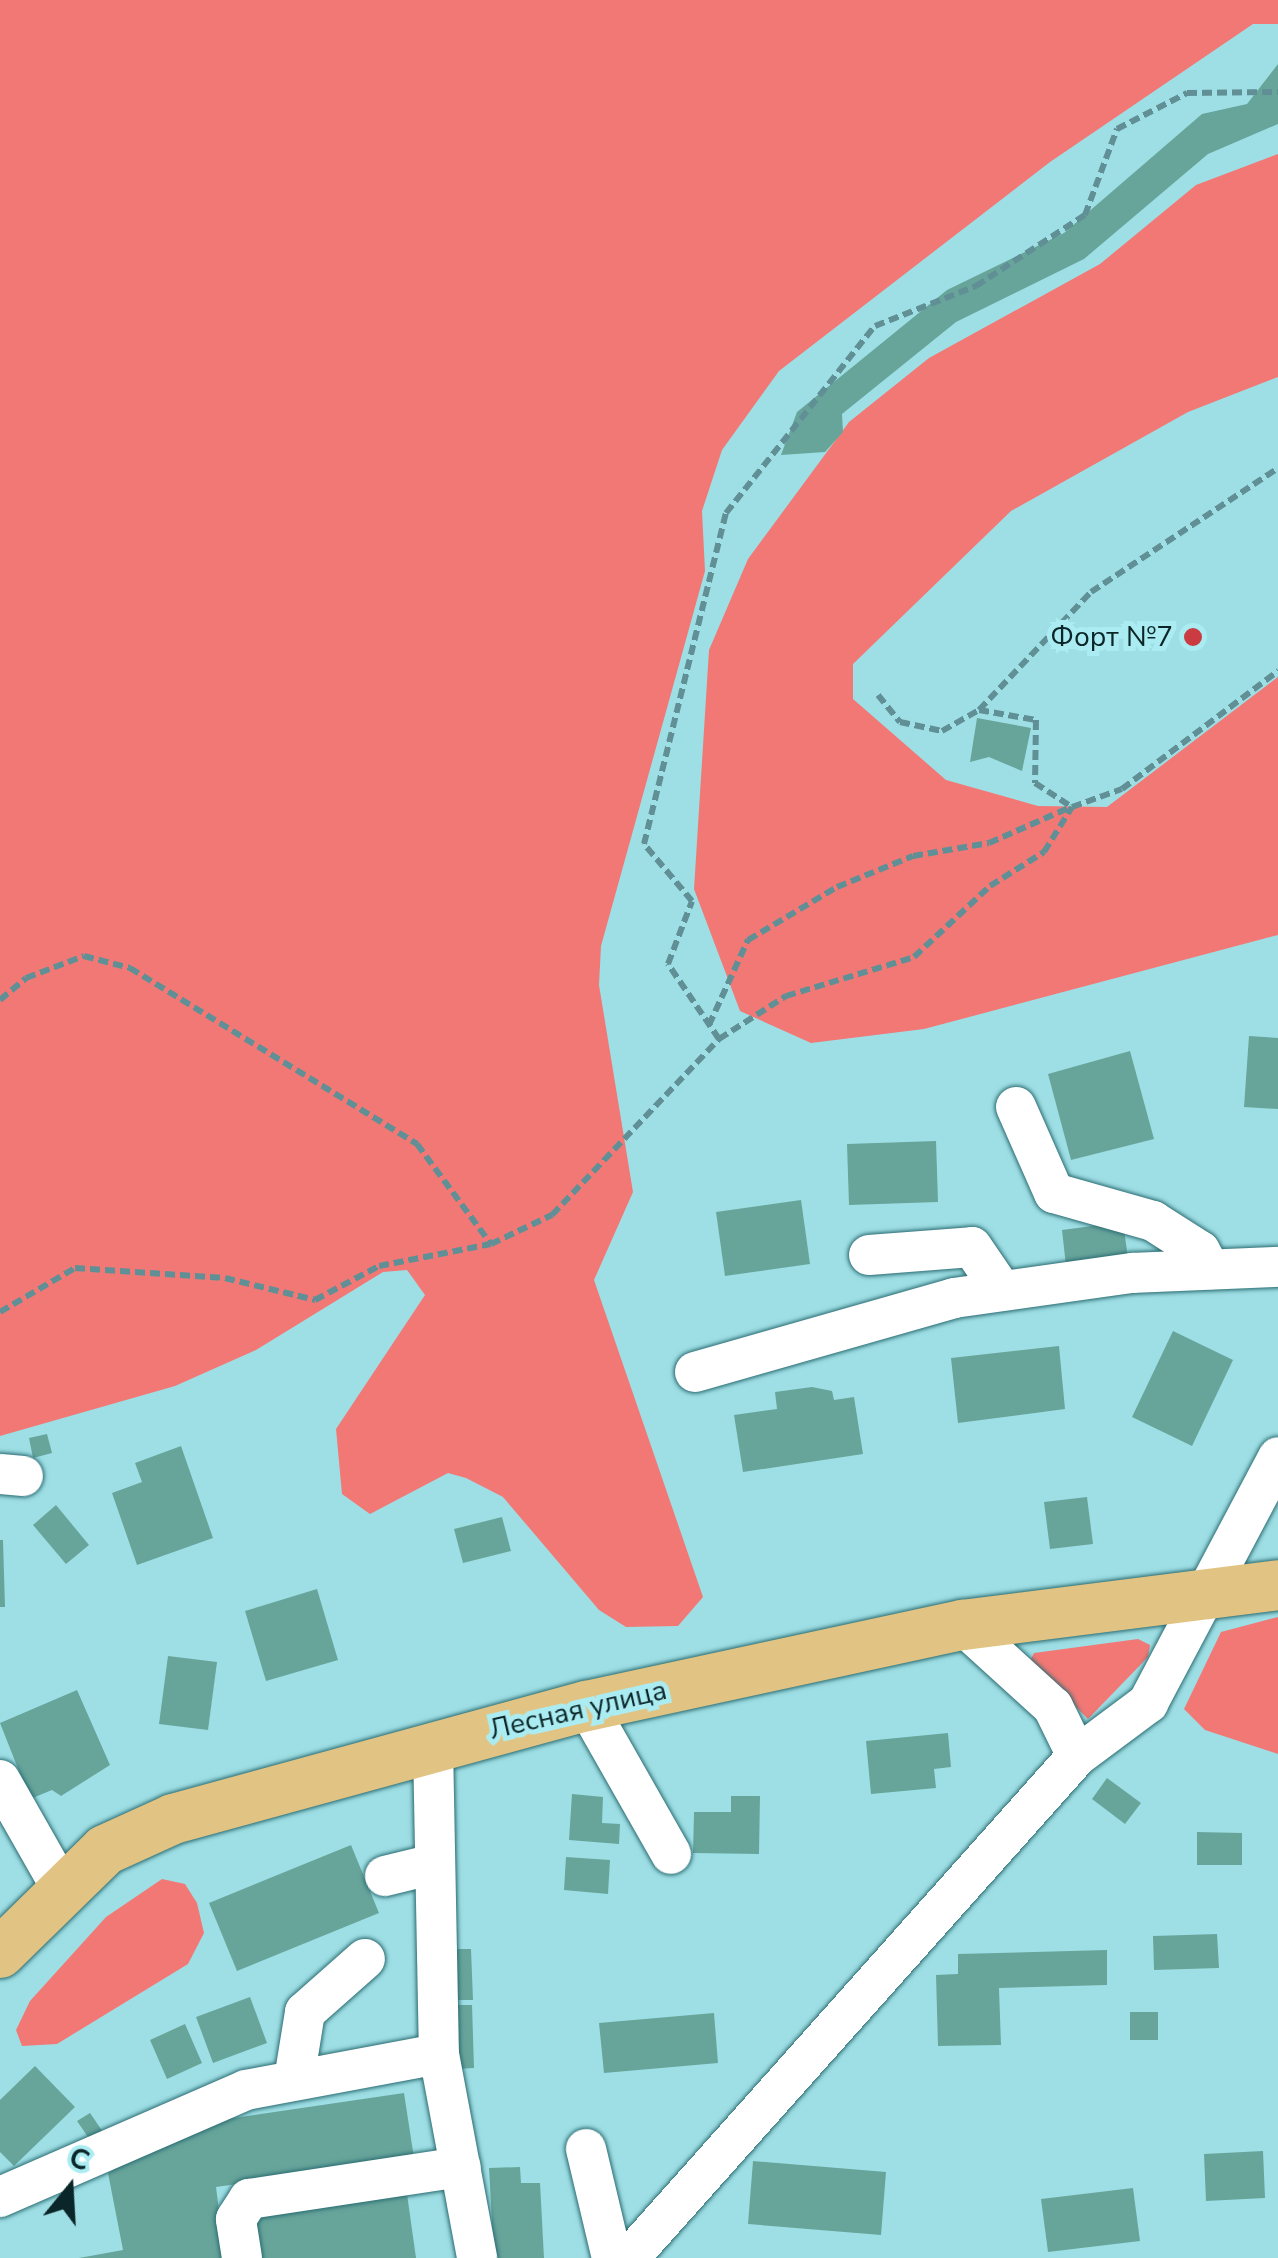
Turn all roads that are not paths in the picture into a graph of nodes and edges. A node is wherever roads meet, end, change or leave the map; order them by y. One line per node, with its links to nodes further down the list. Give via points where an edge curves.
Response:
1 (1016, 1107): 4 (lane, via 1054,1192 1153,1221 1200,1251)
2 (869, 1255): 5 (lane, via 972,1247)
3 (1278, 1267): 4 (lane)
4 (1210, 1269): 5 (lane)
5 (1002, 1290): 6 (lane)
6 (695, 1372)
7 (1278, 1457): 9 (lane)
8 (1278, 1586): 9 (main road, Лесная улица)
9 (1209, 1594): 10 (main road, Лесная улица); 13 (lane, via 1148,1703)
10 (963, 1625): 11 (main road, Лесная улица); 13 (lane, via 1054,1707)
11 (587, 1706): 12 (main road, Лесная улица); 15 (lane)
12 (433, 1745): 16 (lane); 18 (main road, Лесная улица, via 173,1819 104,1850)
13 (1078, 1756): 29 (lane)
14 (0, 1780): 18 (lane)
15 (671, 1854)
16 (434, 1864): 17 (lane); 21 (lane)
17 (386, 1876)
18 (62, 1888): 19 (main road, Лесная улица)
19 (0, 1953)
20 (365, 1959): 22 (lane, via 305,2012)
21 (440, 2054): 22 (lane); 24 (lane)
22 (294, 2080): 25 (lane, via 175,2116)
23 (586, 2149): 28 (lane)
24 (460, 2167): 26 (lane, via 250,2198 236,2219); 27 (lane)
25 (0, 2198)
26 (242, 2258)
27 (476, 2258)
28 (612, 2258)
29 (629, 2258)

